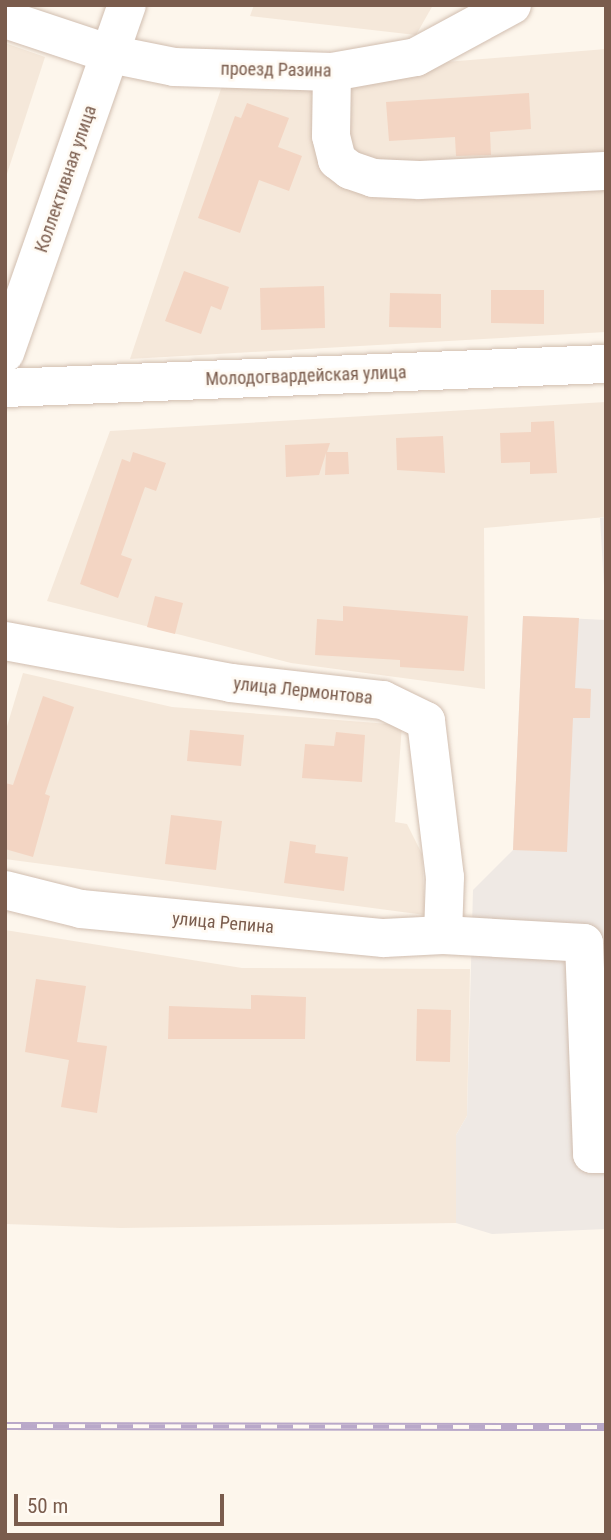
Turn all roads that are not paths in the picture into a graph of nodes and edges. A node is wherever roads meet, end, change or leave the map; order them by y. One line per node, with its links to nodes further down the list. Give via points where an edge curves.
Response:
1 (128, 5): 4 (street, Коллективная улица)
2 (512, 5): 5 (street, проезд Разина, via 416,57)
3 (5, 19): 4 (street, проезд Разина)
4 (110, 54): 5 (street, проезд Разина, via 174,67); 7 (street, Коллективная улица)
5 (332, 72): 6 (street, via 331,136 337,160 350,170 373,178 419,180)
6 (606, 171)
7 (5, 353)
8 (606, 364): 9 (street, Молодогвардейская улица)
9 (5, 387)
10 (5, 641): 12 (street, улица Лермонтова, via 231,683 383,700 426,721 445,877)
11 (5, 890): 12 (street, улица Репина, via 81,909 384,938)
12 (443, 935): 13 (street, улица Репина, via 584,943 592,1154)
13 (606, 1154)

